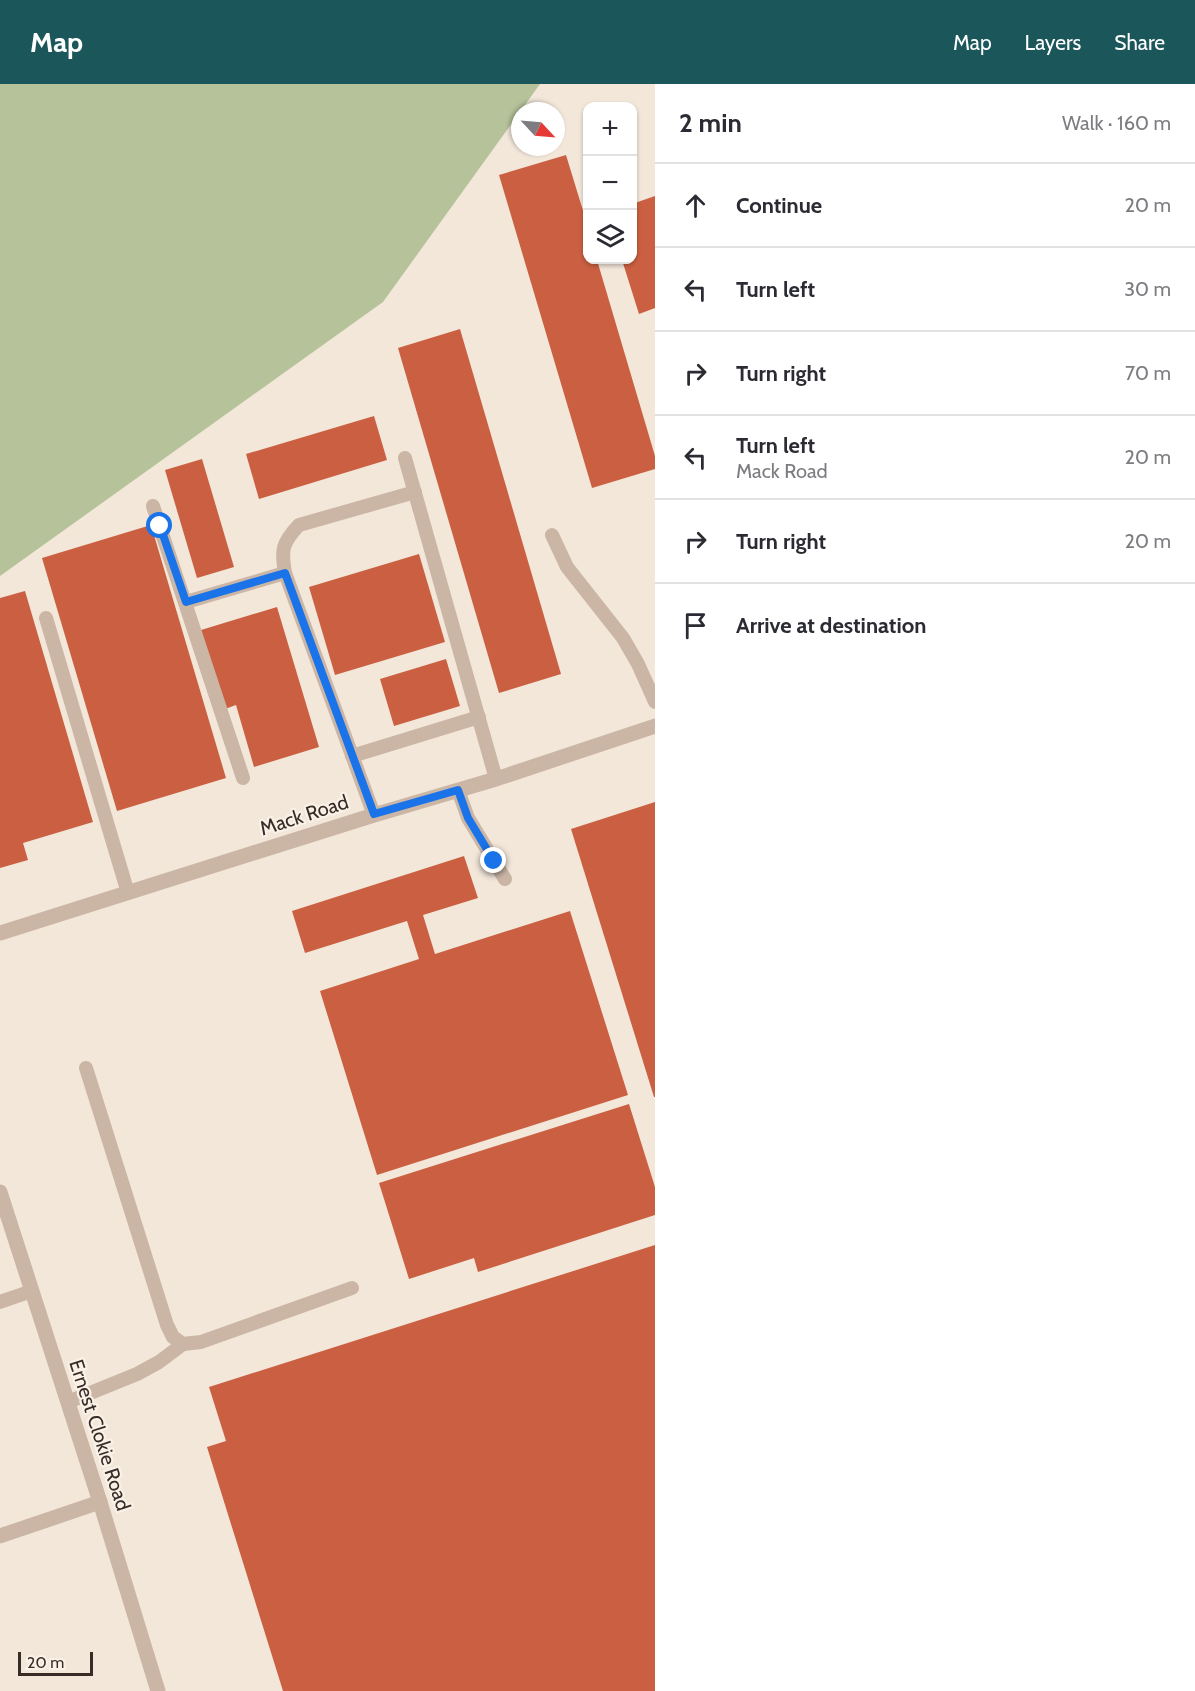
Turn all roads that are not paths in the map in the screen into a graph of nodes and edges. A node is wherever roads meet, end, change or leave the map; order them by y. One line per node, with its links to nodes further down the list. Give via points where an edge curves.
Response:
1 (405, 458): 2 (lane)
2 (416, 492): 5 (lane, via 298,525 287,538 282,555); 9 (lane)
3 (153, 506): 6 (lane)
4 (552, 535): 8 (lane, via 567,567 623,638)
5 (285, 573): 6 (lane); 11 (lane)
6 (186, 602): 12 (lane)
7 (46, 618): 17 (lane)
8 (655, 702)
9 (479, 717): 11 (lane); 13 (lane)
10 (655, 726): 13 (street, Mack Road)
11 (352, 756): 15 (lane)
12 (243, 778)
13 (496, 779): 14 (street, Mack Road)
14 (458, 790): 15 (street, Mack Road); 16 (lane, via 468,818)
15 (374, 814): 17 (street, Mack Road)
16 (505, 879)
17 (128, 893): 18 (street, Mack Road)
18 (0, 933)
19 (86, 1068): 24 (lane, via 167,1325)
20 (0, 1192): 22 (street, Ernest Clokie Road)
21 (352, 1288): 24 (lane, via 201,1342)
22 (32, 1291): 23 (lane); 25 (street, Ernest Clokie Road)
23 (0, 1302)
24 (183, 1344): 25 (lane, via 137,1374)
25 (68, 1402): 26 (street, Ernest Clokie Road)
26 (100, 1502): 27 (street); 28 (street, Ernest Clokie Road)
27 (0, 1536)
28 (158, 1691)

